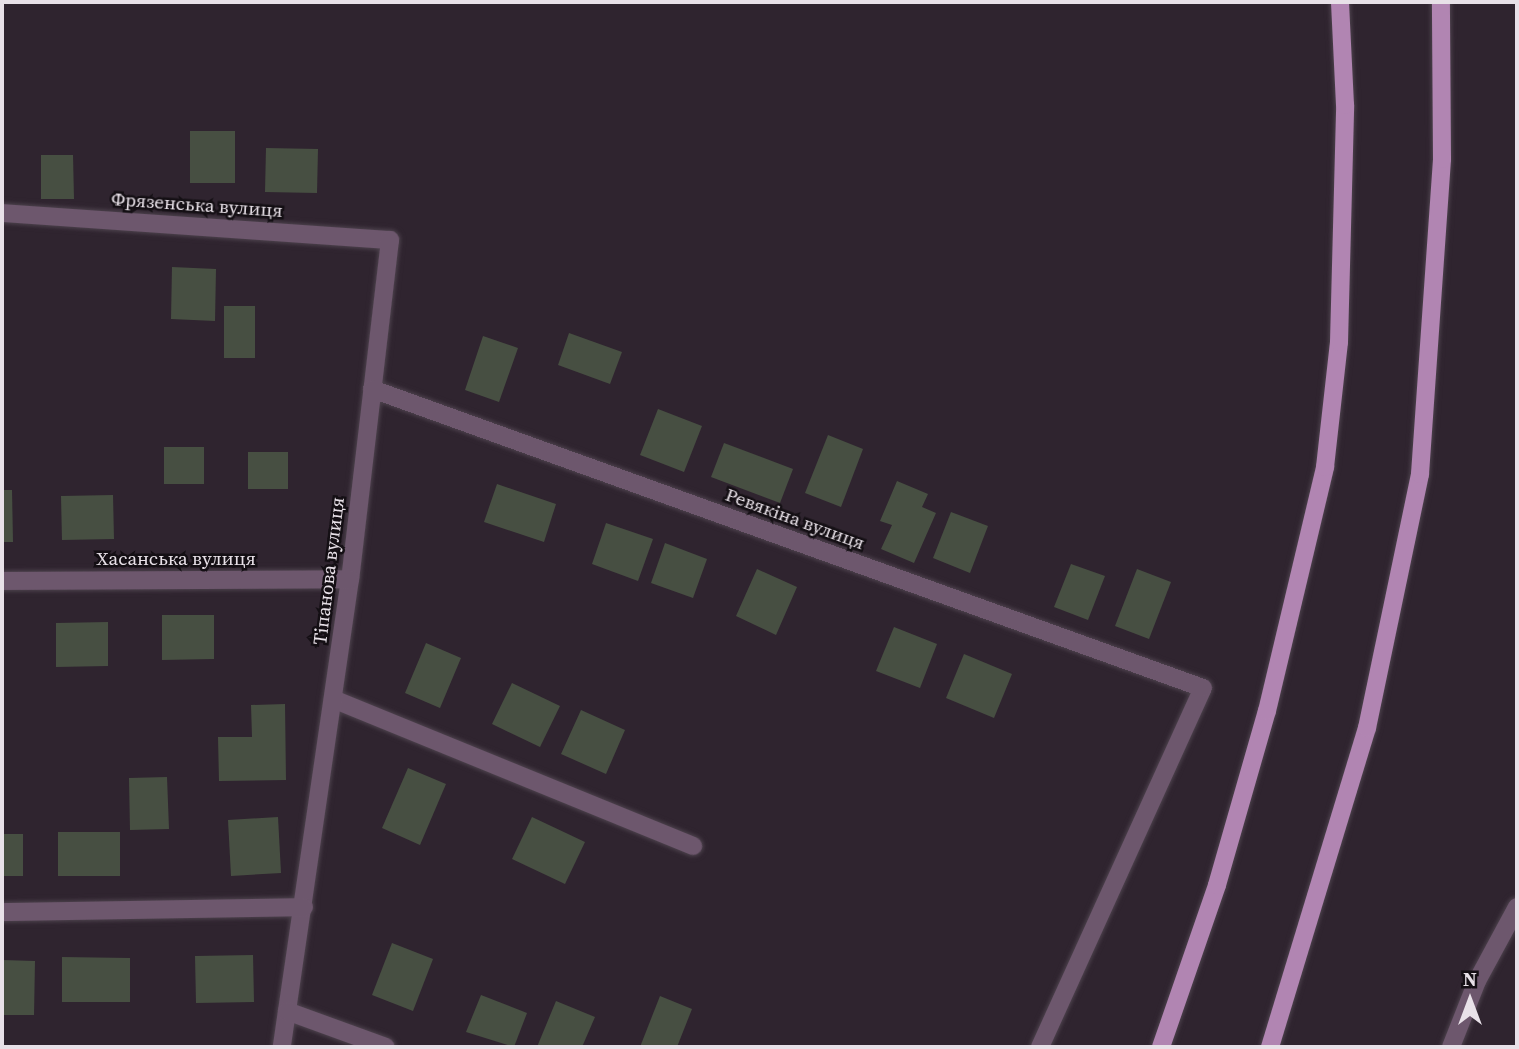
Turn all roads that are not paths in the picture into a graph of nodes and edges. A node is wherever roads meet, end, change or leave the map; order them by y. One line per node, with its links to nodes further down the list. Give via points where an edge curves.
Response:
1 (1340, 2): 17 (main road, via 1345,105 1339,342 1325,467 1263,724 1217,885)
2 (1441, 2): 18 (main road, via 1442,159 1420,474 1367,729)
3 (2, 212): 4 (street, Фрязенська вулиця)
4 (390, 240): 5 (street, Тіпанова вулиця)
5 (372, 389): 6 (street, Тіпанова вулиця); 16 (street, Ревякiна вулиця, via 1203,688)
6 (350, 579): 7 (street, Хасанська вулиця); 8 (street, Тіпанова вулиця)
7 (2, 581)
8 (333, 699): 9 (street); 10 (street, Тіпанова вулиця)
9 (693, 846)
10 (304, 907): 12 (street); 13 (street, Тіпанова вулиця)
11 (1517, 907): 19 (street, via 1477,981)
12 (2, 912)
13 (287, 1011): 14 (street, Тіпанова вулиця); 15 (street)
14 (282, 1047)
15 (386, 1047)
16 (1040, 1047)
17 (1161, 1047)
18 (1269, 1047)
19 (1451, 1047)

